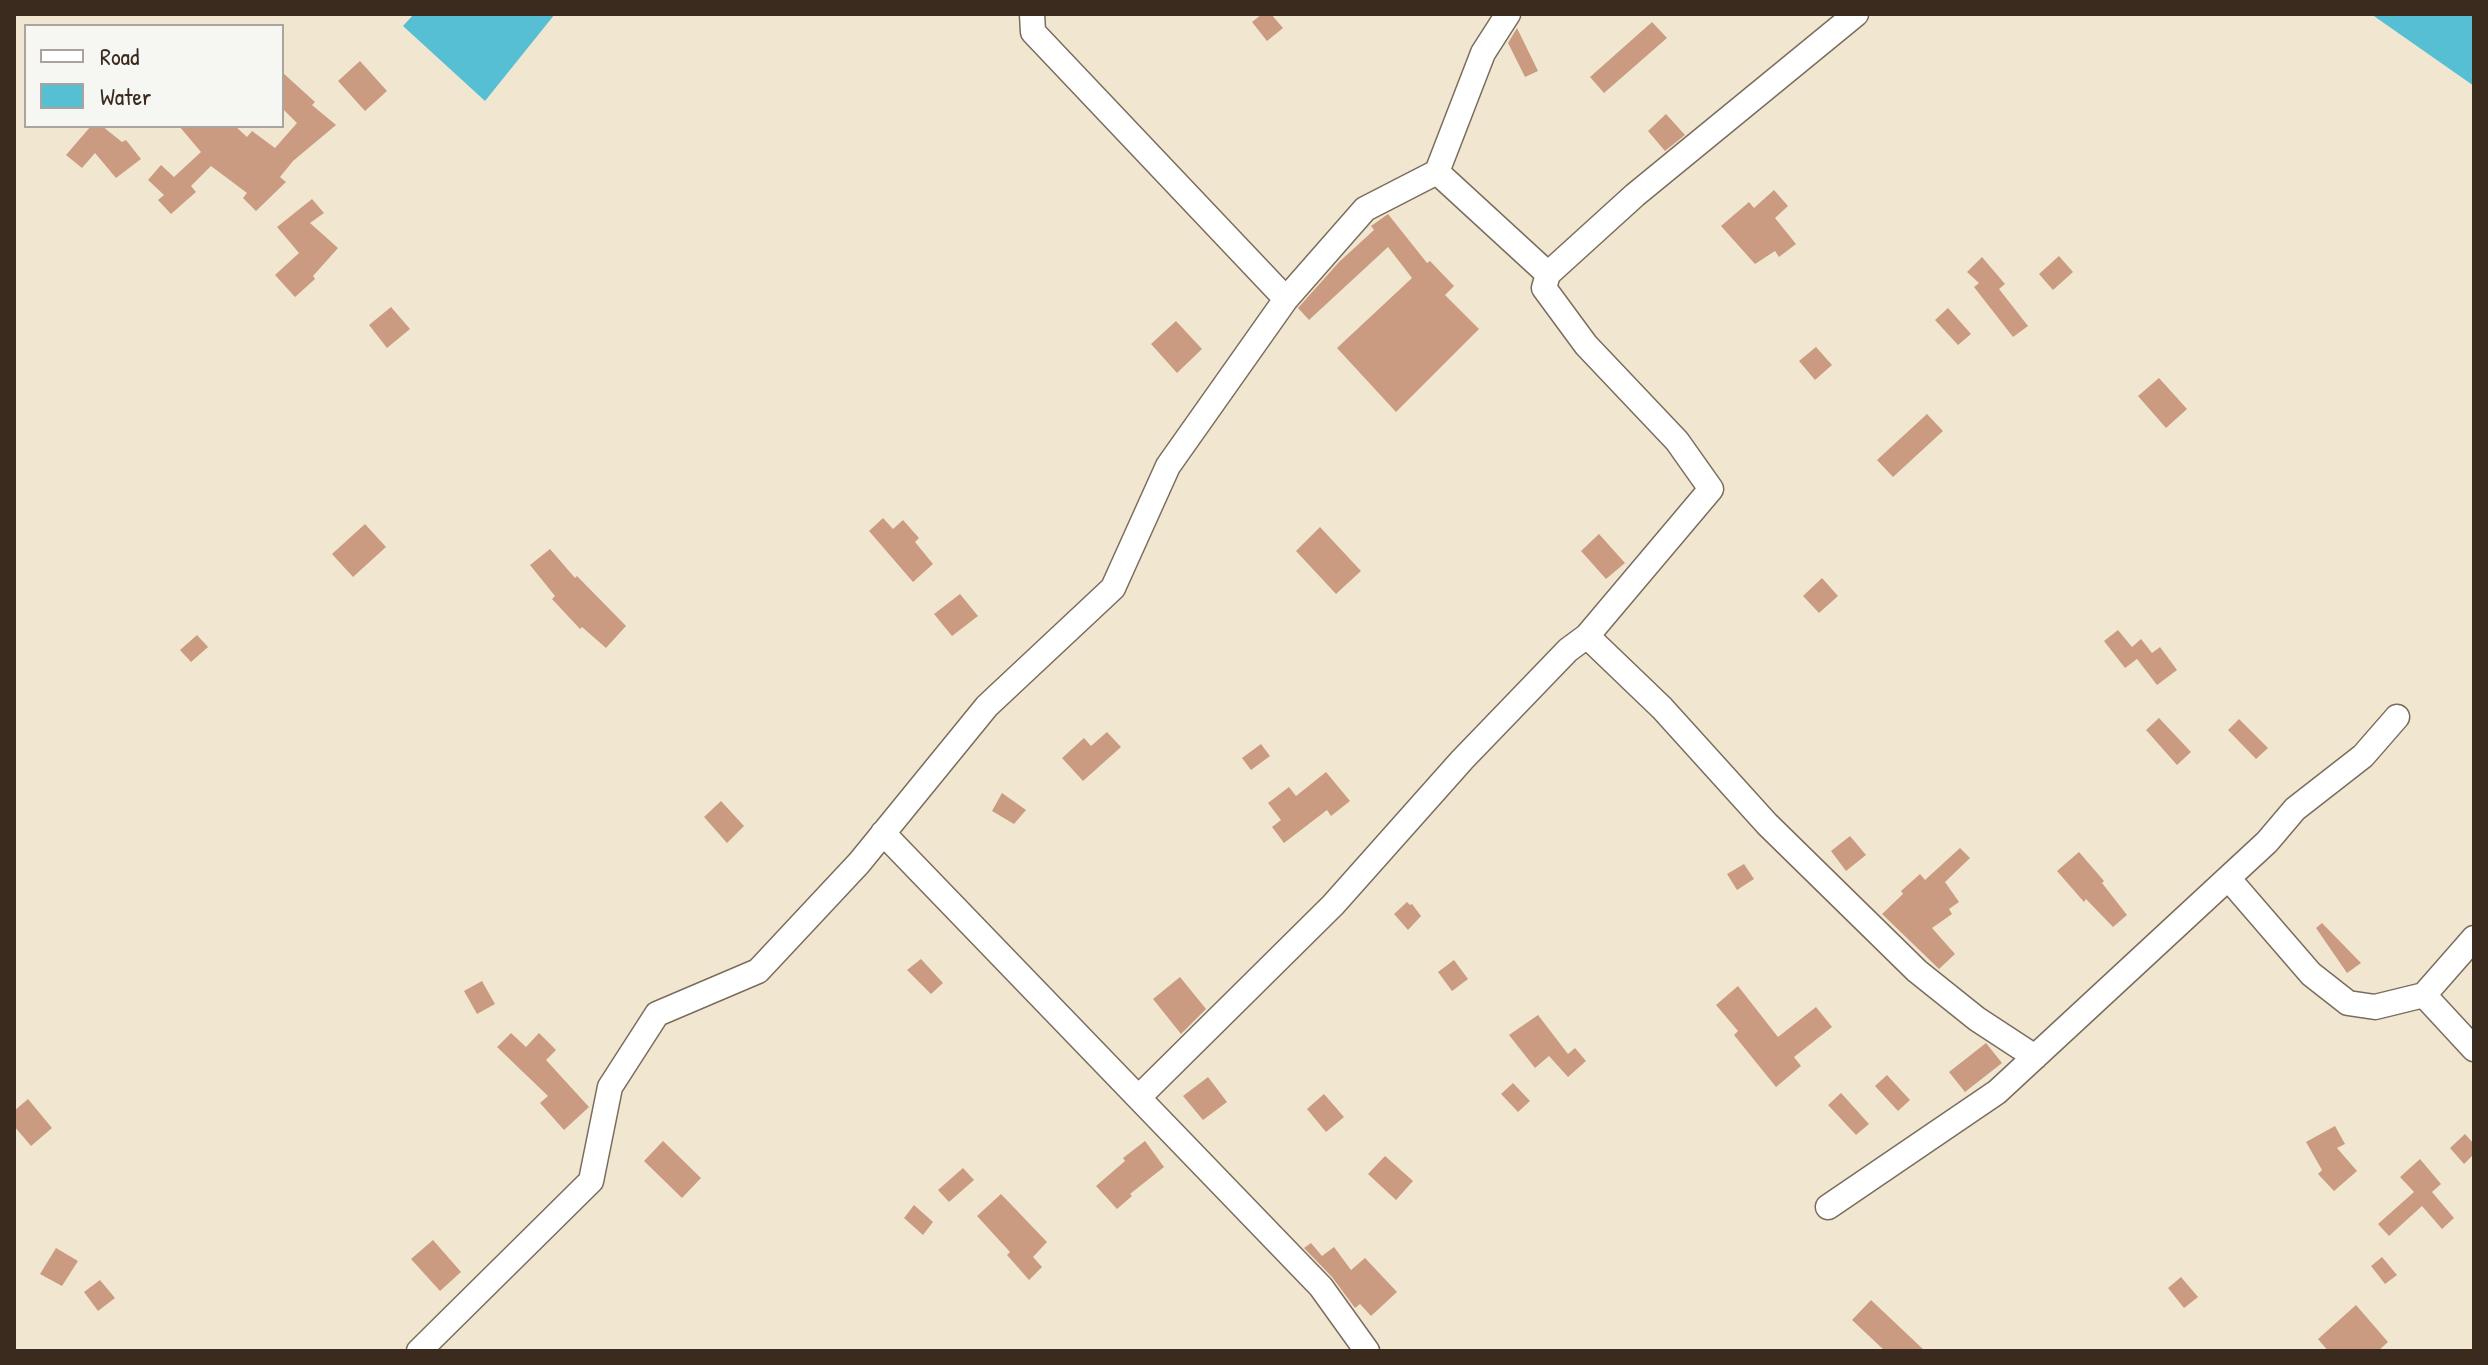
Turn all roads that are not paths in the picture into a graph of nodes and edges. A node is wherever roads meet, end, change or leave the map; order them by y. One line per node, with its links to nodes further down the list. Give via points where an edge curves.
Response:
1 (1032, 14): 6 (street, via 1033,32)
2 (1508, 14): 4 (street, via 1483,53)
3 (1856, 14): 5 (street, via 1635,195)
4 (1437, 172): 5 (street); 6 (street, via 1365,209)
5 (1548, 274): 7 (street, via 1544,288 1586,345 1677,441 1711,489)
6 (1286, 299): 9 (street, via 1168,466 1113,588 987,706)
7 (1587, 636): 14 (street, via 1917,971); 15 (street, via 1462,760 1333,905)
8 (2397, 717): 10 (street, via 2363,756 2295,809)
9 (883, 833): 15 (street); 17 (street, via 758,971 657,1014 610,1087 591,1181)
10 (2228, 878): 12 (street, via 2311,974 2348,1003 2375,1007); 14 (street)
11 (2474, 938): 12 (street)
12 (2424, 995): 13 (street)
13 (2474, 1049)
14 (2035, 1057): 16 (street, via 1997,1092)
15 (1140, 1096): 18 (street, via 1321,1287)
16 (1828, 1207)
17 (419, 1351)
18 (1367, 1351)

